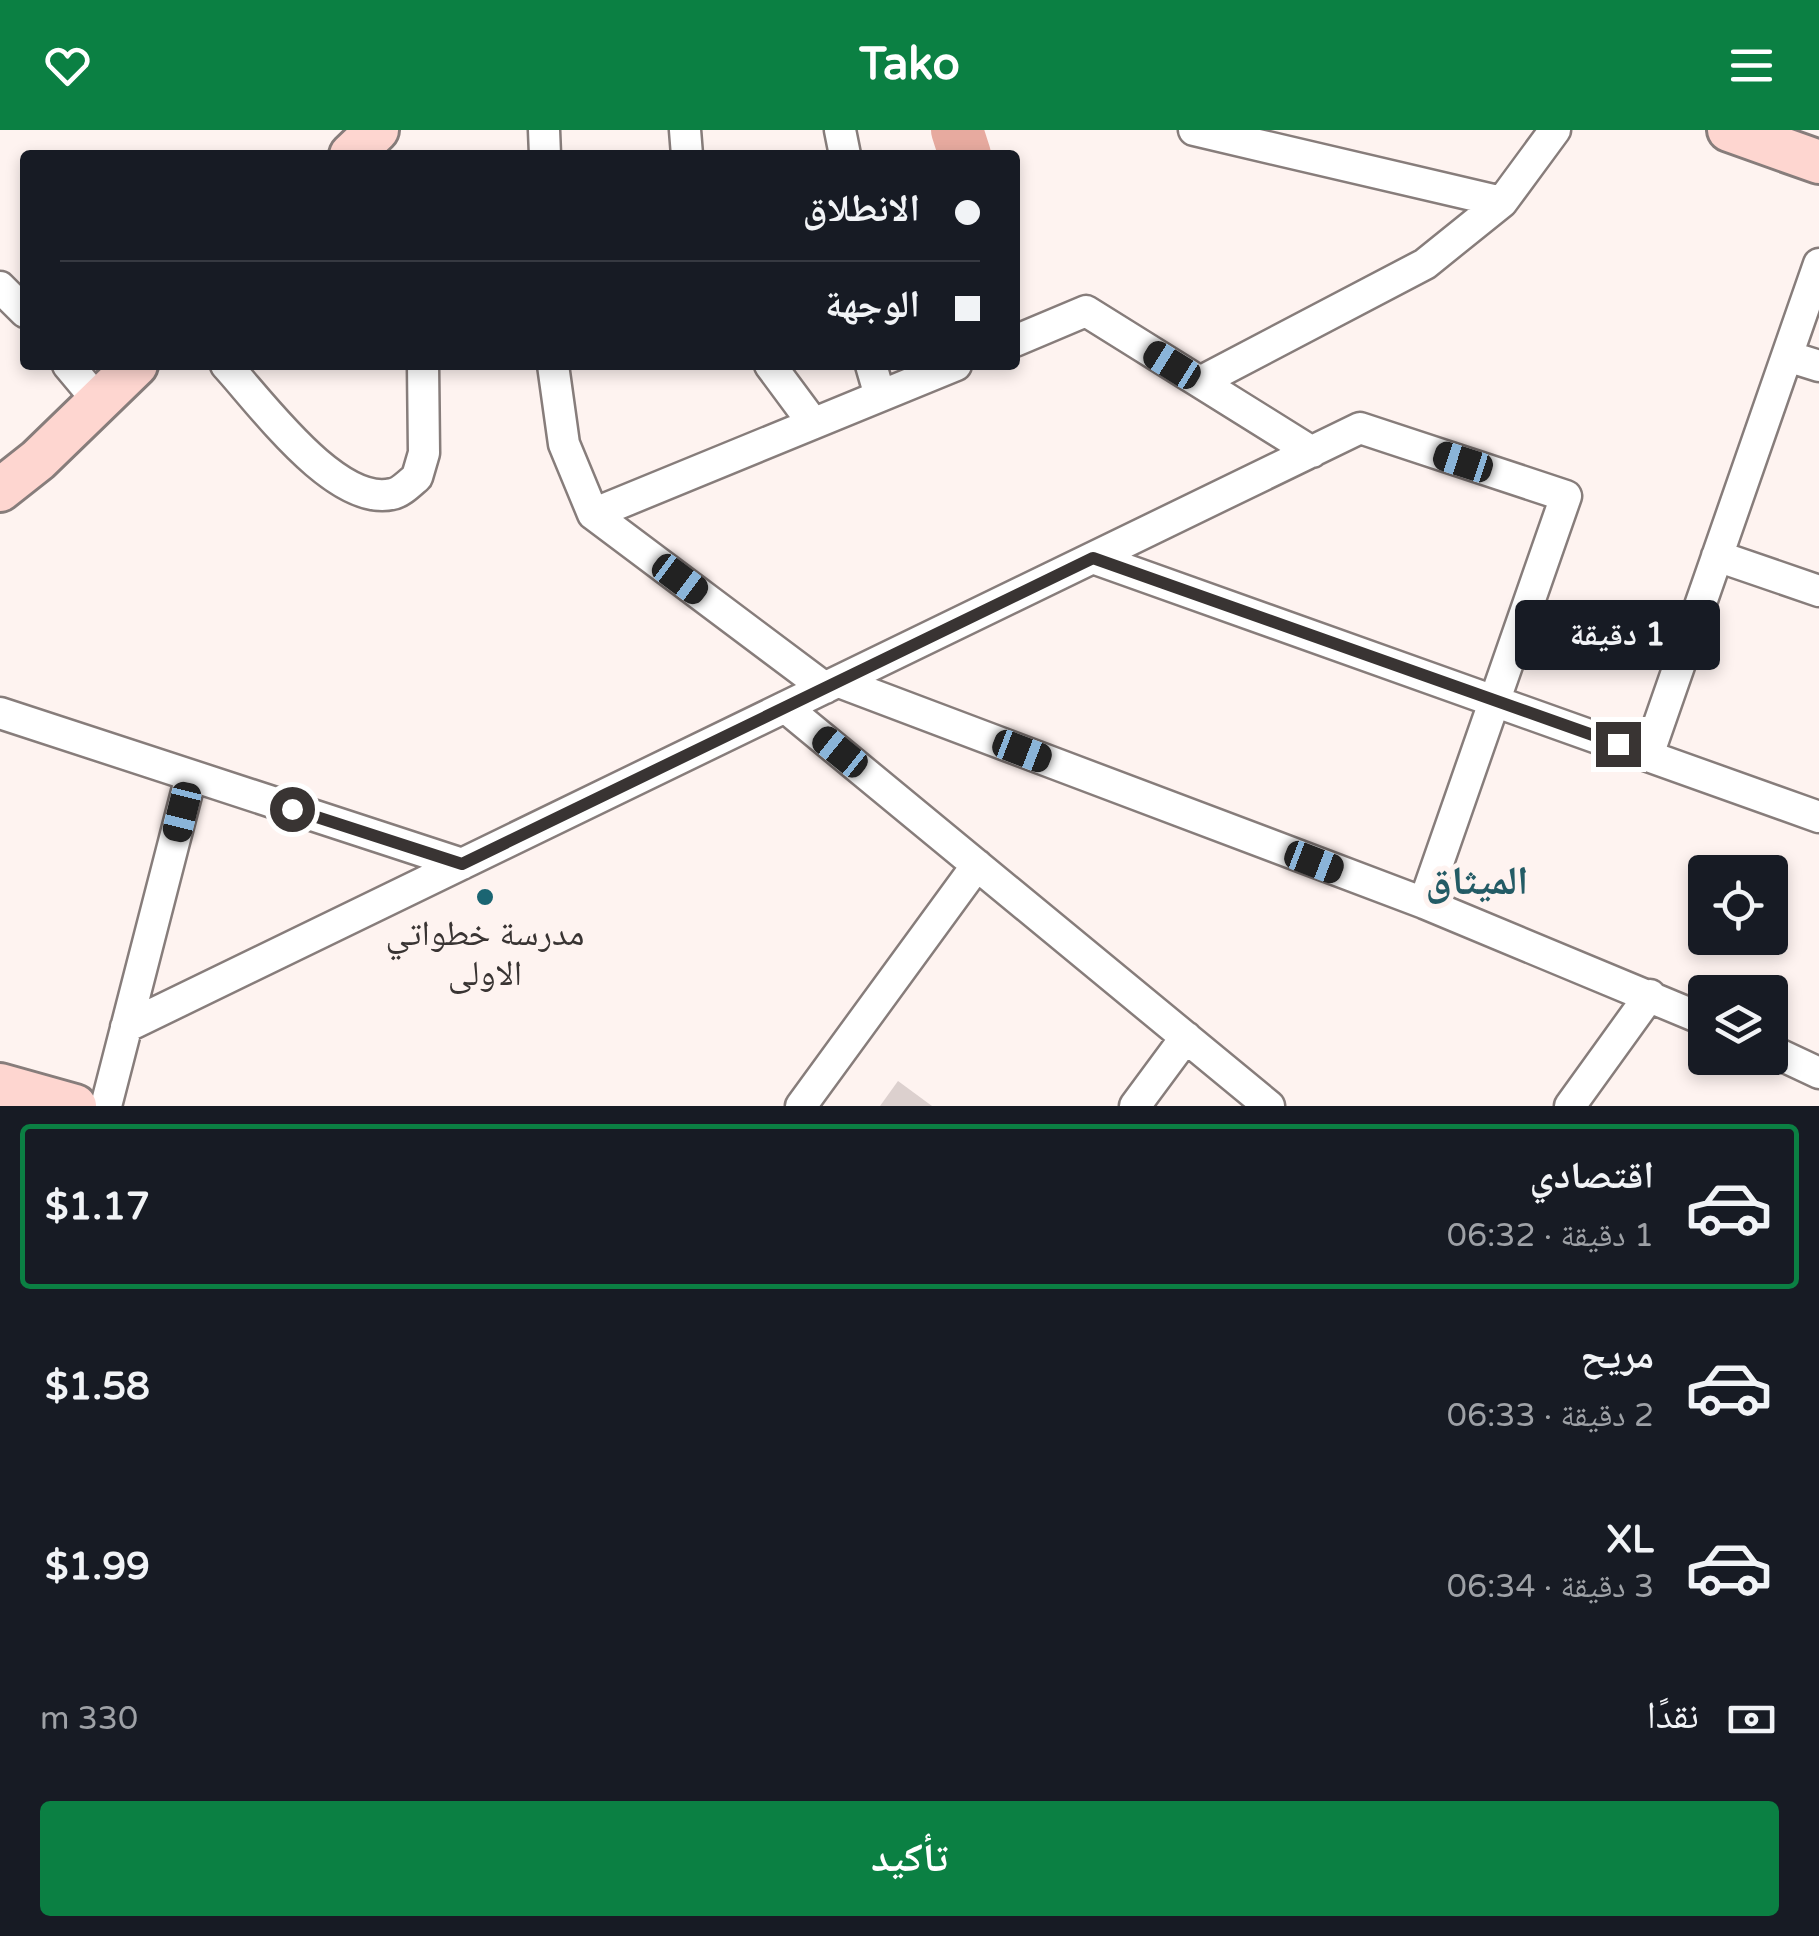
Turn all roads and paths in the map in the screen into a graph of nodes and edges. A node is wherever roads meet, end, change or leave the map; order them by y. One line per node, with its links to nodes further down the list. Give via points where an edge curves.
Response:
1 (1194, 130): 5 (street)
2 (1555, 130): 5 (street)
3 (1730, 130): 4 (street)
4 (1819, 162)
5 (1502, 202): 20 (street, via 1425,264)
6 (1819, 264): 10 (street)
7 (0, 287): 8 (street)
8 (20, 307)
9 (1020, 338): 20 (street, via 1086,312)
10 (1787, 356): 11 (street); 27 (street)
11 (1819, 366)
12 (72, 370): 22 (street)
13 (131, 370): 22 (street)
14 (231, 370): 15 (street, via 325,472 359,493 393,494 418,478)
15 (424, 370)
16 (553, 370): 26 (street, via 564,444)
17 (774, 370): 23 (street)
18 (872, 370): 21 (street)
19 (944, 370): 21 (street)
20 (1200, 382): 24 (street)
21 (880, 396): 23 (street)
22 (99, 402): 25 (street)
23 (813, 424): 26 (street)
24 (1312, 452): 28 (street); 31 (street, via 1360,428 1566,496)
25 (0, 490)
26 (593, 514): 30 (street)
27 (1718, 556): 29 (street); 34 (street)
28 (1093, 558): 30 (street); 31 (street)
29 (1819, 591)
30 (832, 685): 32 (street); 39 (street)
31 (1495, 700): 34 (street); 39 (street)
32 (785, 708): 37 (street); 38 (street)
33 (0, 714): 35 (street)
34 (1648, 755): 36 (street)
35 (191, 776): 37 (street); 42 (street)
36 (1819, 817)
37 (462, 864): 42 (street)
38 (977, 864): 43 (street); 49 (street)
39 (1424, 903): 40 (street)
40 (1650, 995): 41 (street); 52 (street)
41 (1688, 1012)
42 (126, 1027): 48 (street)
43 (1186, 1038): 50 (street); 51 (street)
44 (1788, 1058): 45 (street)
45 (1819, 1072)
46 (0, 1085): 47 (street)
47 (75, 1106)
48 (106, 1106)
49 (801, 1106)
50 (1135, 1106)
51 (1269, 1106)
52 (1570, 1106)

